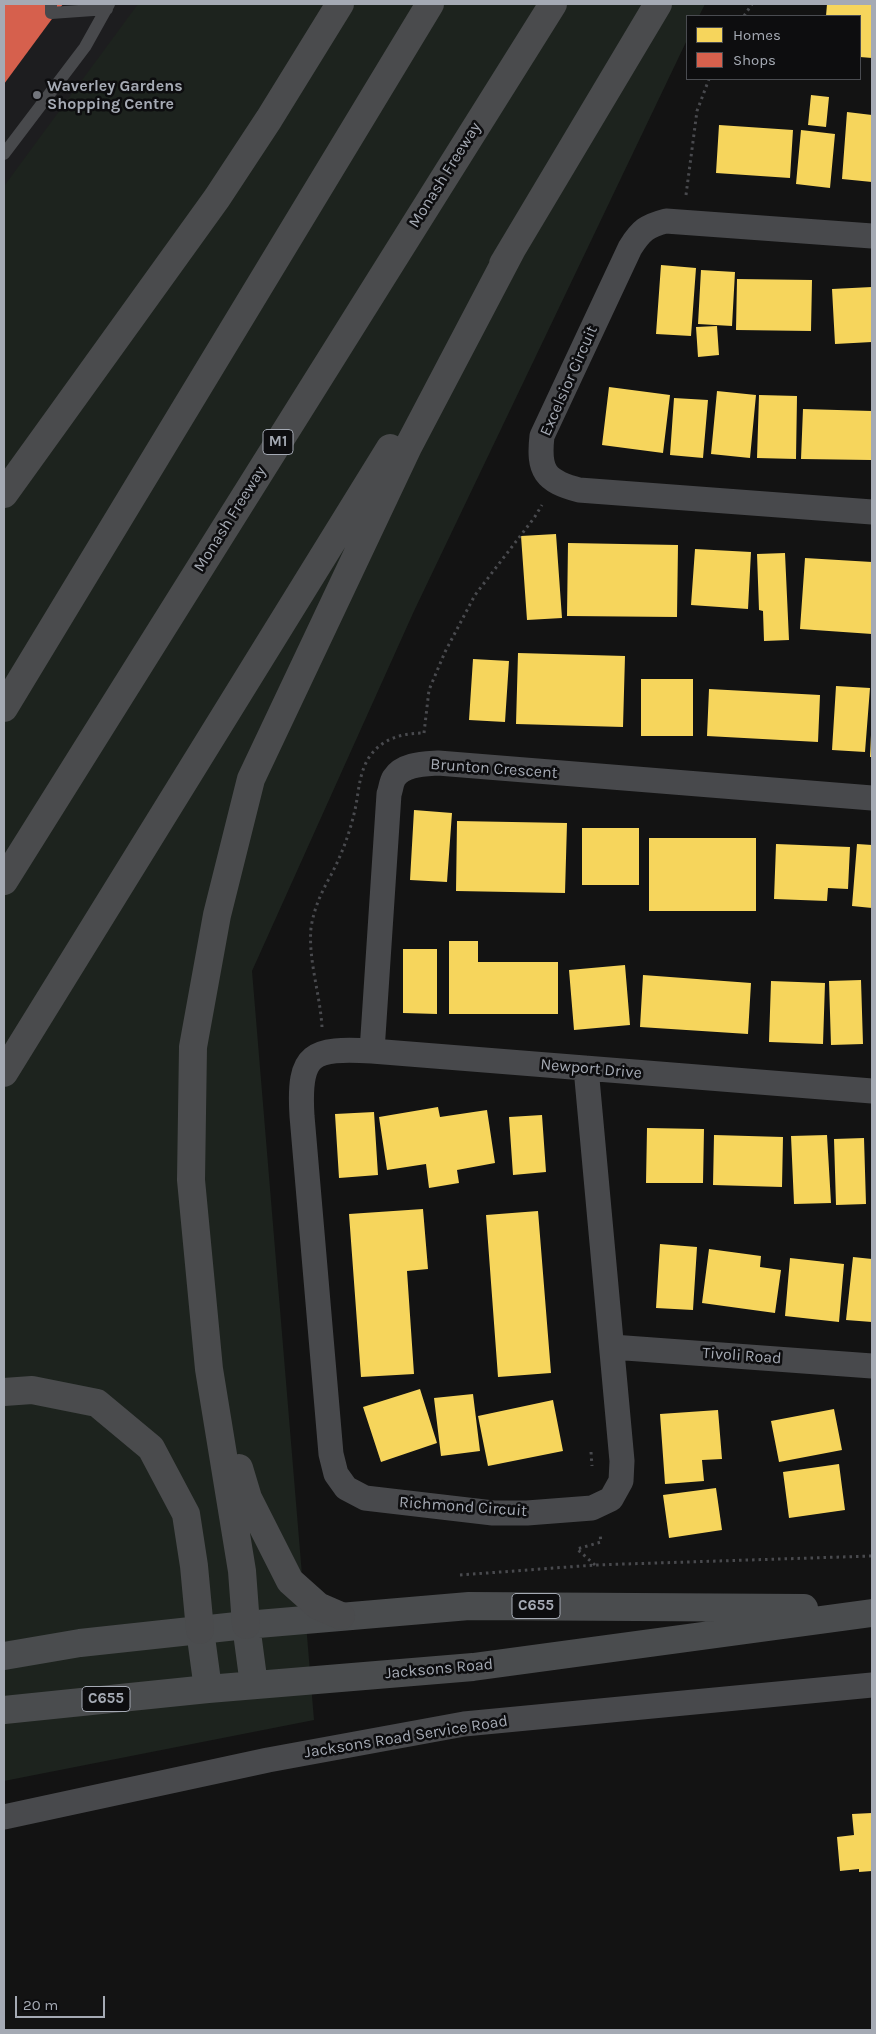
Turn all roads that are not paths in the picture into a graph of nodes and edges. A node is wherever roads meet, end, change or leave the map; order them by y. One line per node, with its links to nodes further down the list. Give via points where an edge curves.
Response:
1 (51, 4): 6 (lane, via 51,13)
2 (340, 4): 10 (highway, via 217,198)
3 (430, 4): 12 (highway)
4 (553, 4): 14 (highway, Monash Freeway / M1)
5 (658, 4): 9 (highway)
6 (108, 7): 7 (lane, via 85,47)
7 (4, 154)
8 (872, 236): 11 (street, Excelsior Circuit, via 683,221 649,226 638,234 630,248 542,436 540,455 546,474 560,485 579,490)
9 (512, 249): 18 (highway); 22 (highway, via 408,447 251,779 217,915 193,1047 191,1180)
10 (4, 494)
11 (872, 512)
12 (4, 708)
13 (872, 798): 15 (street, Brunton Crescent, via 438,764 405,768 394,778 389,794)
14 (4, 881)
15 (372, 1051): 16 (street, Newport Drive, via 343,1050); 17 (street, Newport Drive)
16 (318, 1056): 20 (street, Richmond Circuit, via 304,1070 301,1088 331,1454 336,1474 346,1488 365,1498 385,1502 493,1513 592,1508 611,1499 621,1481 622,1461)
17 (586, 1068): 19 (street, Newport Drive); 20 (street)
18 (4, 1073)
19 (872, 1091)
20 (612, 1347): 21 (street, Tivoli Road)
21 (872, 1366)
22 (209, 1368): 26 (highway, via 248,1498 290,1582 318,1606); 27 (highway, via 242,1571)
23 (4, 1392): 28 (highway, via 32,1390 97,1404 150,1448 186,1514)
24 (872, 1609): 26 (main road, C655, via 469,1606)
25 (872, 1613): 31 (main road, Jacksons Road / C655, via 474,1667)
26 (342, 1616): 27 (main road, C655)
27 (246, 1625): 28 (main road, C655); 31 (main road)
28 (200, 1630): 29 (main road, C655, via 80,1643); 32 (main road)
29 (4, 1656)
30 (872, 1685): 34 (street, Jacksons Road Service Road, via 464,1724 268,1760)
31 (254, 1686): 32 (main road, Jacksons Road / C655)
32 (208, 1689): 33 (main road, Jacksons Road / C655)
33 (4, 1710)
34 (4, 1817)

